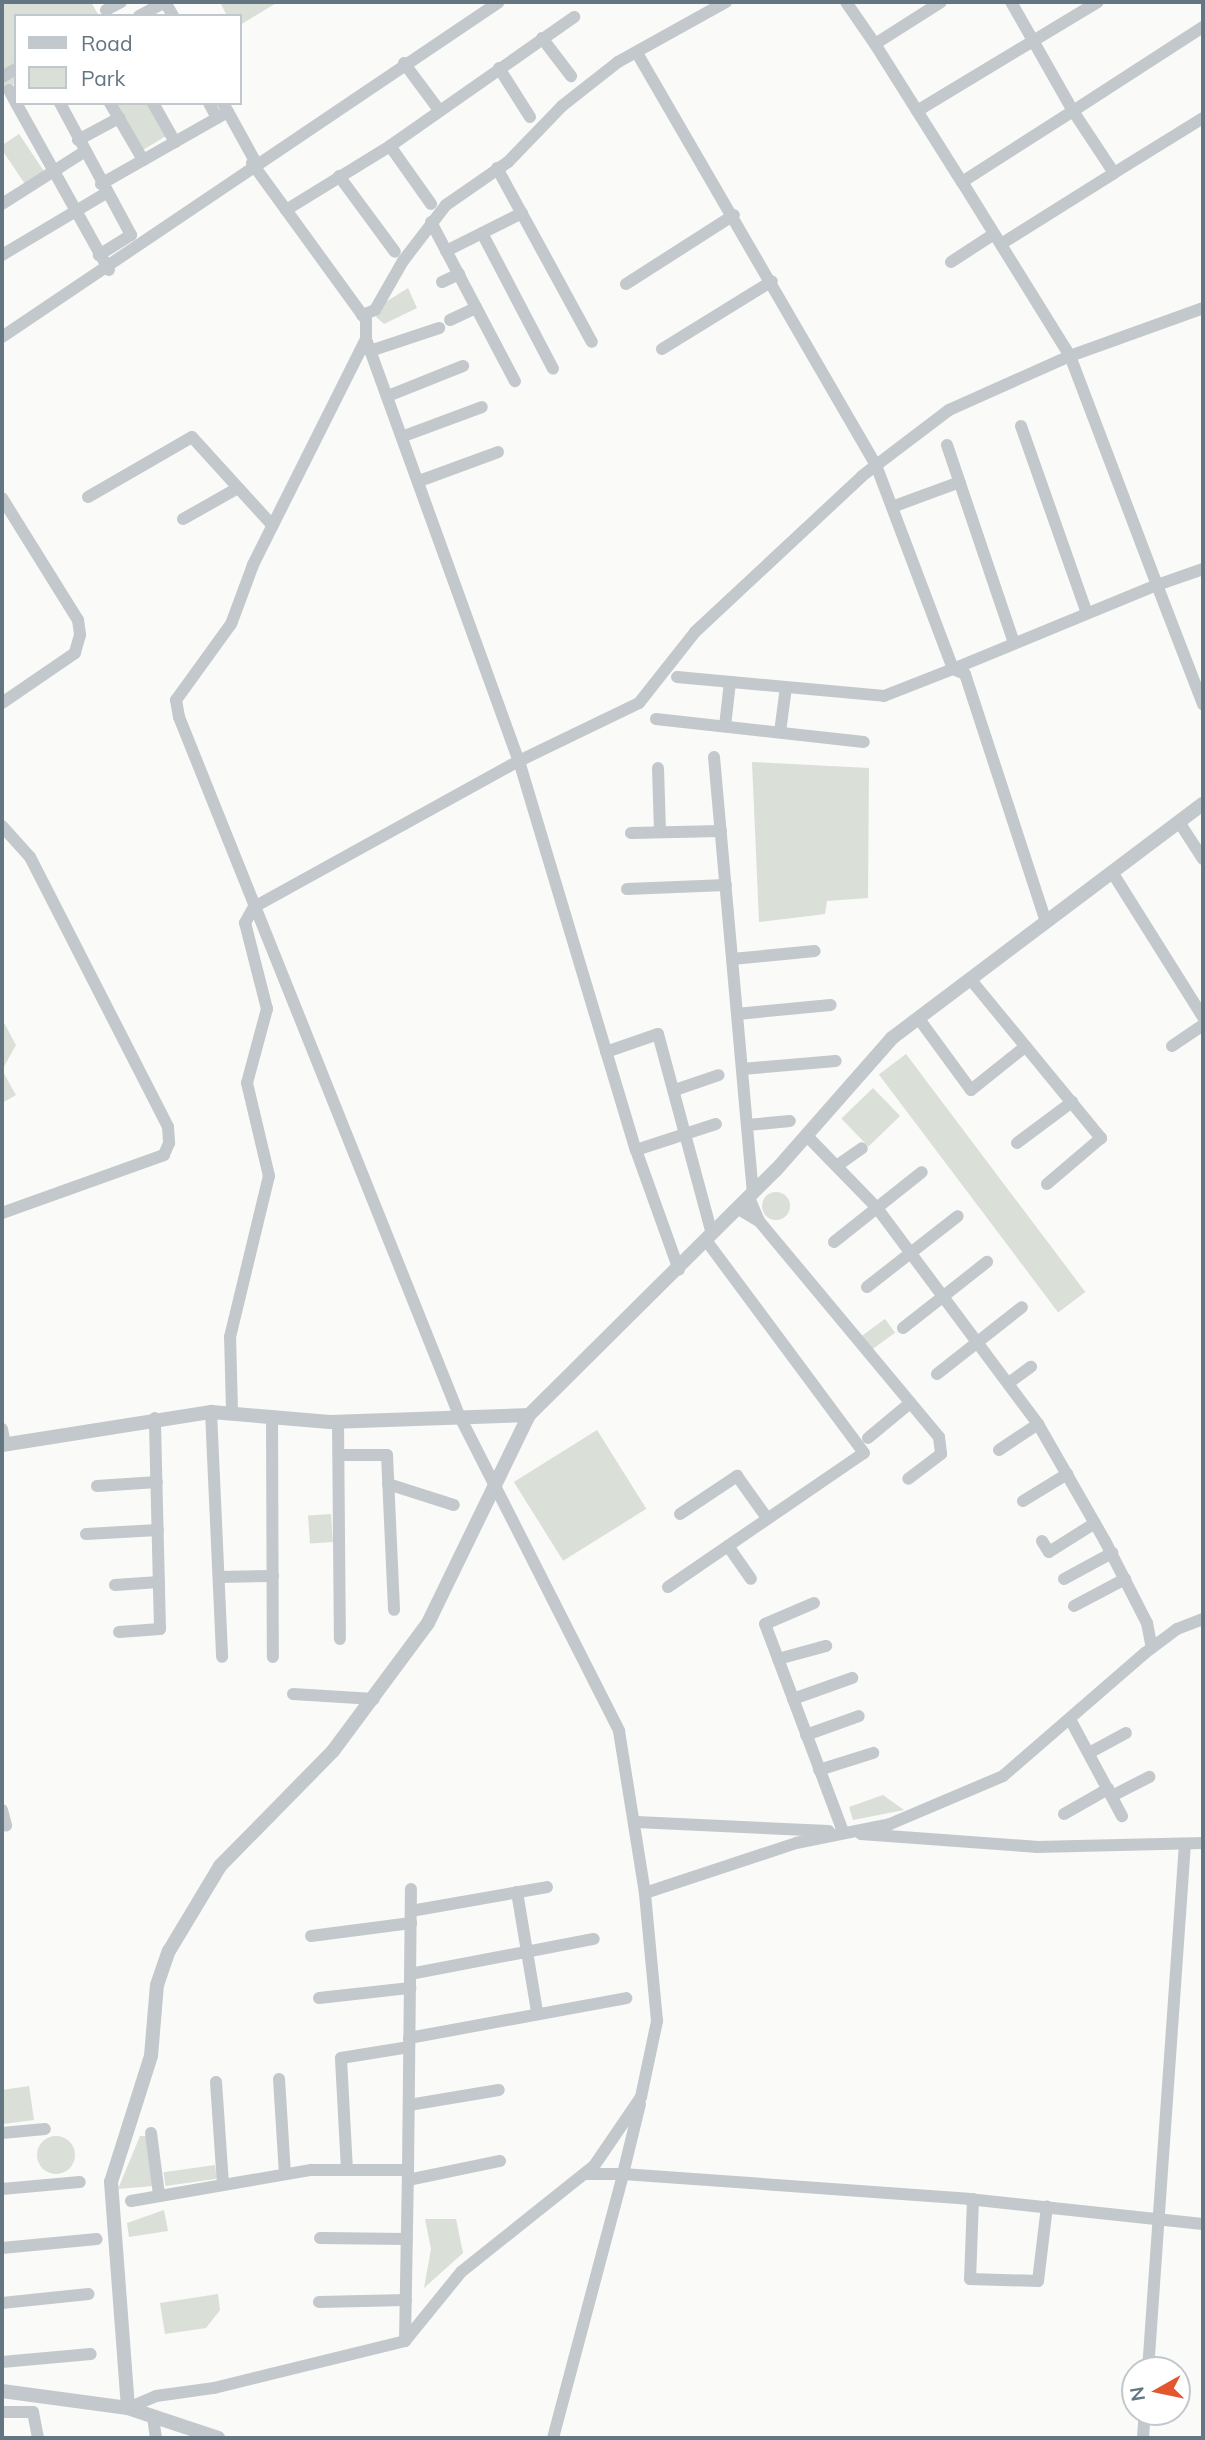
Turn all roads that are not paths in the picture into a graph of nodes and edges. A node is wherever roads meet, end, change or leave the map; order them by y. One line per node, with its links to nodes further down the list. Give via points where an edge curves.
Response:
1 (121, 2): 9 (street)
2 (165, 2): 10 (street)
3 (499, 2): 17 (street)
4 (726, 2): 16 (street)
5 (846, 2): 14 (street)
6 (941, 2): 14 (street)
7 (1011, 2): 15 (street)
8 (1098, 2): 15 (street)
9 (106, 10)
10 (143, 14)
11 (574, 18): 13 (street)
12 (1203, 27): 29 (street)
13 (542, 38): 18 (street); 19 (street)
14 (875, 44): 28 (street)
15 (1035, 44): 28 (street); 29 (street)
16 (637, 52): 38 (street, via 562,106); 49 (street)
17 (404, 63): 26 (street); 37 (street)
18 (499, 68): 26 (street); 30 (street)
19 (571, 76)
20 (9, 90): 21 (street)
21 (14, 99)
22 (17, 105): 40 (street)
23 (61, 105): 34 (street)
24 (111, 105): 31 (street)
25 (154, 105): 33 (street)
26 (439, 110): 35 (street)
27 (222, 111): 33 (street); 37 (street)
28 (918, 111): 42 (street)
29 (1073, 111): 39 (street); 42 (street)
30 (530, 117)
31 (119, 118): 34 (street); 36 (street)
32 (1203, 118): 39 (street)
33 (175, 142): 36 (street)
34 (81, 146): 40 (street); 43 (street)
35 (390, 146): 41 (street); 45 (street)
36 (143, 160): 43 (street)
37 (254, 162): 46 (street); 58 (street)
38 (497, 168): 48 (street); 50 (street)
39 (1114, 173): 52 (street)
40 (52, 174): 44 (street); 47 (street)
41 (340, 176): 46 (street); 54 (street)
42 (962, 181): 52 (street)
43 (103, 189): 47 (street); 56 (street, via 131,235)
44 (2, 204)
45 (431, 204)
46 (286, 209): 65 (street)
47 (74, 211): 55 (street); 56 (street)
48 (522, 213): 51 (street); 67 (street)
49 (734, 215): 60 (street); 62 (street)
50 (431, 222): 53 (street); 65 (street, via 375,310)
51 (481, 233): 53 (street); 72 (street)
52 (998, 239): 57 (street); 70 (street)
53 (446, 251): 59 (street)
54 (394, 252)
55 (2, 255)
56 (99, 255): 58 (street)
57 (951, 262)
58 (109, 270): 66 (street)
59 (458, 274): 61 (street); 63 (street)
60 (772, 281): 69 (street); 80 (street)
61 (442, 282)
62 (626, 284)
63 (476, 308): 68 (street, via 445,324); 73 (street)
64 (1203, 308): 70 (street)
65 (362, 315): 68 (street)
66 (2, 337)
67 (592, 342)
68 (368, 345): 74 (street); 88 (street)
69 (662, 349)
70 (1070, 356): 80 (street, via 949,410); 90 (street)
71 (463, 366): 74 (street)
72 (553, 369)
73 (515, 381)
74 (388, 396): 77 (street)
75 (482, 407): 77 (street)
76 (1021, 426): 91 (street)
77 (404, 436): 81 (street)
78 (947, 445): 82 (street)
79 (498, 452): 81 (street)
80 (876, 465): 86 (street); 104 (street, via 695,632 639,703)
81 (422, 480): 104 (street)
82 (960, 482): 86 (street); 92 (street)
83 (238, 488): 84 (street, via 192,437); 87 (street); 88 (street)
84 (89, 497)
85 (2, 498): 97 (street, via 78,620 80,635 75,653)
86 (892, 508): 93 (street)
87 (183, 519)
88 (272, 525): 116 (street, via 231,625 176,700)
89 (1203, 569): 90 (street)
90 (1157, 585): 91 (street); 98 (street)
91 (1086, 611): 92 (street)
92 (1013, 640): 93 (street)
93 (953, 669): 96 (street, via 884,696); 117 (street, via 965,674 972,690)
94 (677, 677): 95 (street)
95 (730, 682): 96 (street); 100 (street)
96 (786, 687): 101 (street)
97 (2, 703)
98 (1203, 704)
99 (656, 719): 100 (street)
100 (725, 726): 101 (street)
101 (780, 732): 102 (street)
102 (864, 742)
103 (714, 757): 109 (street)
104 (519, 761): 116 (street); 128 (street)
105 (658, 768): 110 (street)
106 (1203, 804): 107 (street)
107 (1179, 822): 112 (street); 113 (street)
108 (2, 826): 148 (street, via 30,857 168,1127 169,1143 164,1155)
109 (721, 831): 110 (street); 114 (street)
110 (660, 832): 111 (street)
111 (631, 833)
112 (1203, 859)
113 (1111, 872): 117 (street); 123 (street)
114 (726, 885): 115 (street); 119 (street)
115 (627, 889)
116 (254, 907): 165 (street, via 245,923 267,1009 247,1083 269,1176 230,1337); 167 (street)
117 (1046, 922): 120 (street)
118 (815, 951): 119 (street)
119 (732, 959): 122 (street)
120 (971, 980): 124 (street); 126 (street)
121 (831, 1006): 122 (street)
122 (737, 1014): 130 (street)
123 (1203, 1017)
124 (919, 1019): 126 (street, via 971,1090); 138 (street, via 892,1038)
125 (1203, 1024): 127 (street)
126 (1026, 1046): 133 (street)
127 (1172, 1046)
128 (606, 1052): 132 (street, via 658,1034); 141 (street)
129 (836, 1061): 130 (street)
130 (742, 1069): 136 (street)
131 (719, 1075): 132 (street)
132 (675, 1090): 137 (street)
133 (1072, 1101): 139 (street); 144 (street, via 1101,1138)
134 (790, 1121): 136 (street)
135 (716, 1124): 137 (street)
136 (747, 1125): 145 (street)
137 (688, 1132): 141 (street); 151 (street)
138 (807, 1136): 142 (street); 145 (street)
139 (1017, 1143)
140 (862, 1148): 142 (street)
141 (636, 1150): 155 (street)
142 (838, 1165): 147 (street)
143 (922, 1172): 147 (street)
144 (1047, 1184)
145 (751, 1195): 146 (street); 150 (street)
146 (737, 1208): 150 (street); 151 (street)
147 (877, 1208): 152 (street); 153 (street)
148 (2, 1213)
149 (958, 1216): 153 (street)
150 (759, 1221): 164 (street)
151 (709, 1237): 155 (street); 187 (street, via 864,1453)
152 (834, 1242)
153 (911, 1253): 156 (street); 157 (street)
154 (986, 1262): 157 (street)
155 (679, 1270): 168 (street)
156 (867, 1287)
157 (945, 1296): 159 (street); 160 (street)
158 (1022, 1307): 160 (street)
159 (903, 1328)
160 (979, 1341): 162 (street); 163 (street)
161 (1031, 1367): 163 (street)
162 (937, 1374)
163 (1010, 1382): 172 (street)
164 (910, 1403): 174 (street); 180 (street, via 942,1446 941,1454)
165 (232, 1411): 166 (street); 169 (street)
166 (211, 1412): 170 (street); 195 (street)
167 (459, 1415): 168 (street); 171 (street); 179 (street)
168 (529, 1415): 179 (street)
169 (272, 1416): 171 (street); 194 (street)
170 (155, 1418): 175 (street); 181 (street)
171 (338, 1422): 177 (street)
172 (1038, 1424): 176 (street); 178 (street)
173 (2, 1429): 175 (street)
174 (868, 1438)
175 (3, 1444)
176 (999, 1450)
177 (339, 1455): 182 (street, via 387,1455); 207 (street)
178 (1067, 1474): 184 (street); 188 (street)
179 (496, 1479): 215 (street, via 428,1623); 229 (street, via 620,1731)
180 (908, 1479)
181 (157, 1482): 183 (street); 189 (street)
182 (388, 1484): 185 (street); 204 (street)
183 (97, 1486)
184 (1023, 1501)
185 (454, 1505)
186 (680, 1514): 187 (street, via 737,1476)
187 (767, 1518): 192 (street)
188 (1095, 1523): 191 (street, via 1049,1552); 193 (street)
189 (158, 1530): 190 (street); 199 (street)
190 (86, 1534)
191 (1042, 1541)
192 (728, 1546): 196 (street); 201 (street)
193 (1112, 1553): 197 (street); 198 (street)
194 (273, 1576): 195 (street); 211 (street)
195 (219, 1577): 210 (street)
196 (751, 1579)
197 (1064, 1579)
198 (1125, 1579): 203 (street); 209 (street)
199 (159, 1582): 200 (street); 206 (street, via 160,1629)
200 (115, 1585)
201 (668, 1587)
202 (814, 1603): 212 (street, via 766,1618)
203 (1073, 1606)
204 (394, 1610)
205 (1203, 1619): 209 (street)
206 (120, 1632)
207 (340, 1639)
208 (827, 1646): 212 (street)
209 (1152, 1648): 218 (street)
210 (222, 1657)
211 (274, 1657)
212 (778, 1660): 216 (street)
213 (852, 1678): 216 (street)
214 (293, 1694): 215 (street)
215 (374, 1699): 284 (street, via 333,1751 220,1866 169,1951 157,1985 151,2056 111,2182 128,2342)
216 (793, 1699): 220 (street)
217 (859, 1716): 220 (street)
218 (1071, 1721): 222 (street); 231 (street, via 1003,1776 936,1808)
219 (1126, 1733): 222 (street)
220 (806, 1735): 223 (street)
221 (873, 1753): 223 (street)
222 (1089, 1753): 225 (street)
223 (820, 1770): 231 (street)
224 (1149, 1777): 225 (street)
225 (1110, 1793): 227 (street); 228 (street)
226 (2, 1810): 230 (street)
227 (1064, 1814)
228 (1122, 1816)
229 (636, 1822): 231 (street); 237 (street)
230 (6, 1825)
231 (843, 1832): 233 (street, via 1036,1847); 237 (street)
232 (1203, 1843): 233 (street)
233 (1185, 1844): 269 (street)
234 (547, 1887): 236 (street)
235 (411, 1889): 238 (street)
236 (517, 1892): 238 (street); 241 (street)
237 (645, 1893): 251 (street, via 657,2021)
238 (411, 1917): 239 (street); 242 (street)
239 (311, 1936)
240 (594, 1939): 241 (street)
241 (527, 1952): 242 (street); 246 (street)
242 (410, 1974): 243 (street)
243 (410, 1988): 244 (street); 247 (street)
244 (319, 1998)
245 (626, 1998): 246 (street)
246 (537, 2012): 247 (street)
247 (409, 2043): 252 (street); 257 (street, via 341,2058)
248 (279, 2079): 258 (street)
249 (216, 2082): 263 (street)
250 (499, 2090): 252 (street)
251 (641, 2097): 259 (street); 260 (street)
252 (409, 2105): 261 (street)
253 (45, 2129): 254 (street)
254 (2, 2133)
255 (151, 2133): 265 (street)
256 (500, 2161): 261 (street)
257 (347, 2170): 258 (street); 261 (street)
258 (285, 2174): 263 (street)
259 (585, 2174): 260 (street); 279 (street, via 461,2272)
260 (623, 2174): 266 (street); 290 (street)
261 (408, 2175): 273 (street)
262 (80, 2182): 264 (street)
263 (223, 2184): 265 (street)
264 (2, 2189)
265 (159, 2195): 267 (street)
266 (973, 2199): 268 (street); 268 (street, via 970,2279 1038,2281)
267 (131, 2200)
268 (1047, 2207): 269 (street)
269 (1160, 2219): 270 (street); 281 (street)
270 (1203, 2224)
271 (320, 2238): 273 (street)
272 (97, 2239): 274 (street)
273 (407, 2239): 276 (street)
274 (2, 2248)
275 (89, 2294): 278 (street)
276 (406, 2300): 277 (street); 279 (street)
277 (319, 2302)
278 (2, 2303)
279 (405, 2341): 284 (street, via 214,2388 156,2396)
280 (91, 2354): 282 (street)
281 (1150, 2356)
282 (2, 2362)
283 (2, 2391): 284 (street)
284 (128, 2408): 286 (street)
285 (2, 2412): 287 (street, via 33,2412)
286 (153, 2417): 288 (street); 289 (street)
287 (38, 2438)
288 (156, 2438)
289 (218, 2438)
290 (554, 2438)

